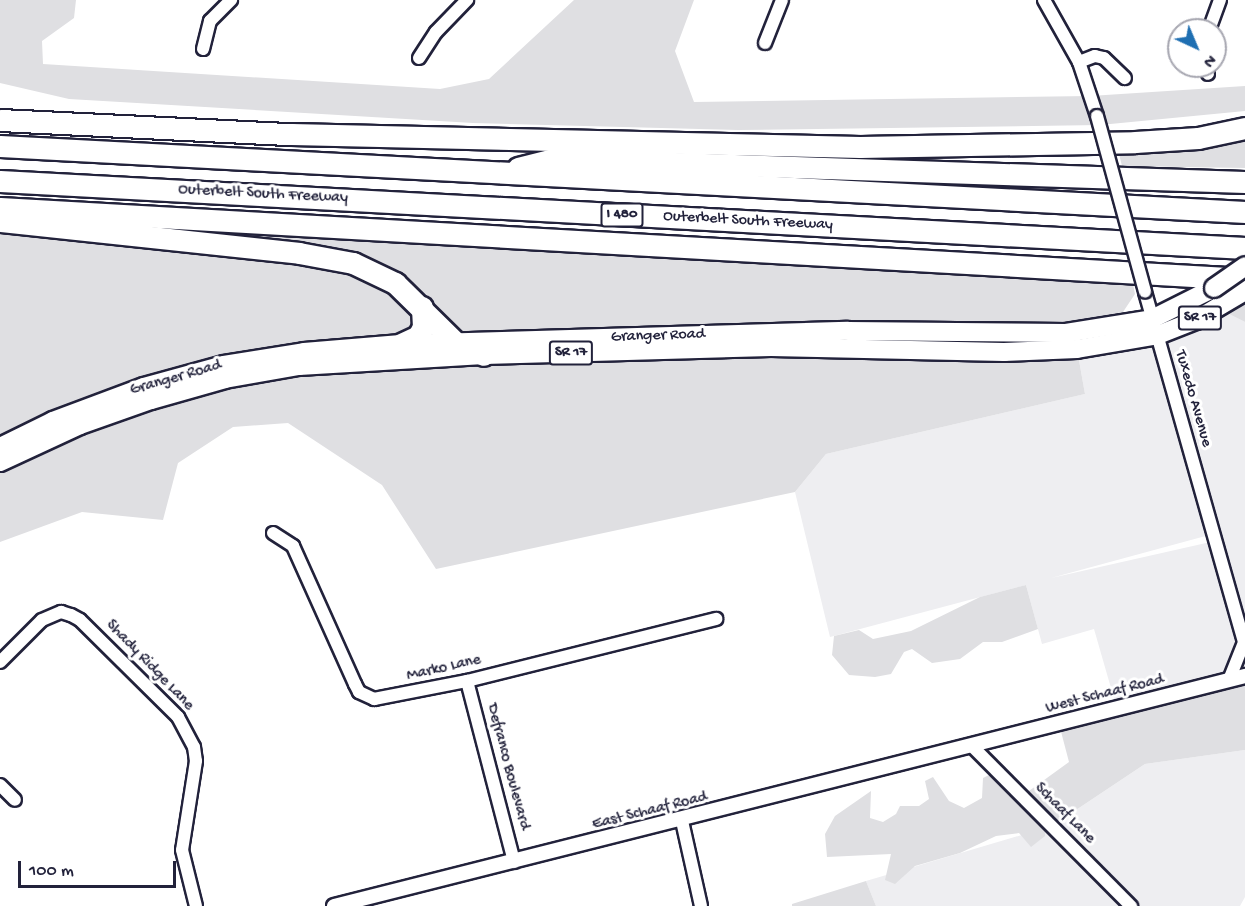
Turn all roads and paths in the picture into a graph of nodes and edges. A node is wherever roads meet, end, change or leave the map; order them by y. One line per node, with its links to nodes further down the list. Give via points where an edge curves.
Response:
1 (231, 0): 8 (street, via 210,21)
2 (467, 0): 9 (street, via 436,32)
3 (782, 0): 7 (street)
4 (1044, 0): 10 (street, Tuxedo Avenue)
5 (1220, 0): 6 (street)
6 (1213, 18)
7 (765, 43)
8 (203, 49)
9 (419, 58)
10 (1079, 62): 11 (street, via 1095,56 1104,58); 25 (street, Tuxedo Avenue, bridge)
11 (1125, 78)
12 (0, 120): 13 (highway, via 291,134 860,147 1135,142 1198,138)
13 (1245, 128)
14 (0, 146): 15 (highway, Outerbelt South Freeway / I 480)
15 (497, 174): 17 (highway, via 555,159); 19 (highway, Outerbelt South Freeway / I 480)
16 (0, 180): 21 (highway, Outerbelt South Freeway / I 480)
17 (1245, 182)
18 (0, 208): 23 (highway)
19 (1245, 212)
20 (0, 221): 24 (highway, via 326,257 386,278)
21 (1245, 248)
22 (1245, 266): 25 (main road, Granger Road / SR 17, bridge)
23 (1243, 288): 25 (main road, Granger Road / SR 17, via 1196,320)
24 (422, 307): 26 (highway); 27 (highway, via 423,327 418,336)
25 (1155, 327): 26 (main road, Granger Road / SR 17, via 1066,333 848,331); 28 (main road, Granger Road / SR 17, via 1097,347 1004,352 793,347); 33 (street, Tuxedo Avenue)
26 (456, 343): 27 (main road, Granger Road / SR 17); 28 (highway)
27 (401, 344): 29 (main road, Granger Road / SR 17, via 304,352 188,374 91,406)
28 (484, 355): 30 (main road, Granger Road / SR 17, via 338,362 225,379 111,413)
29 (0, 447)
30 (0, 462)
31 (273, 533): 37 (street, Marko Lane, via 293,546 359,692 384,700)
32 (716, 618): 37 (street, Marko Lane)
33 (1245, 641): 36 (street)
34 (0, 662): 43 (street, Shady Ridge Lane, via 42,620 62,612 80,620 178,717 191,739 196,761 182,850)
35 (1245, 676): 36 (street, West Schaaf Road)
36 (1229, 680): 38 (street, West Schaaf Road)
37 (467, 681): 42 (street, Defranco Boulevard)
38 (972, 746): 41 (street, East Schaaf Road); 46 (street, Schaaf Lane)
39 (0, 785): 40 (street)
40 (15, 800)
41 (682, 820): 42 (street, East Schaaf Road); 45 (street)
42 (514, 862): 44 (street, East Schaaf Road)
43 (196, 906)
44 (334, 906)
45 (701, 906)
46 (1131, 906)

